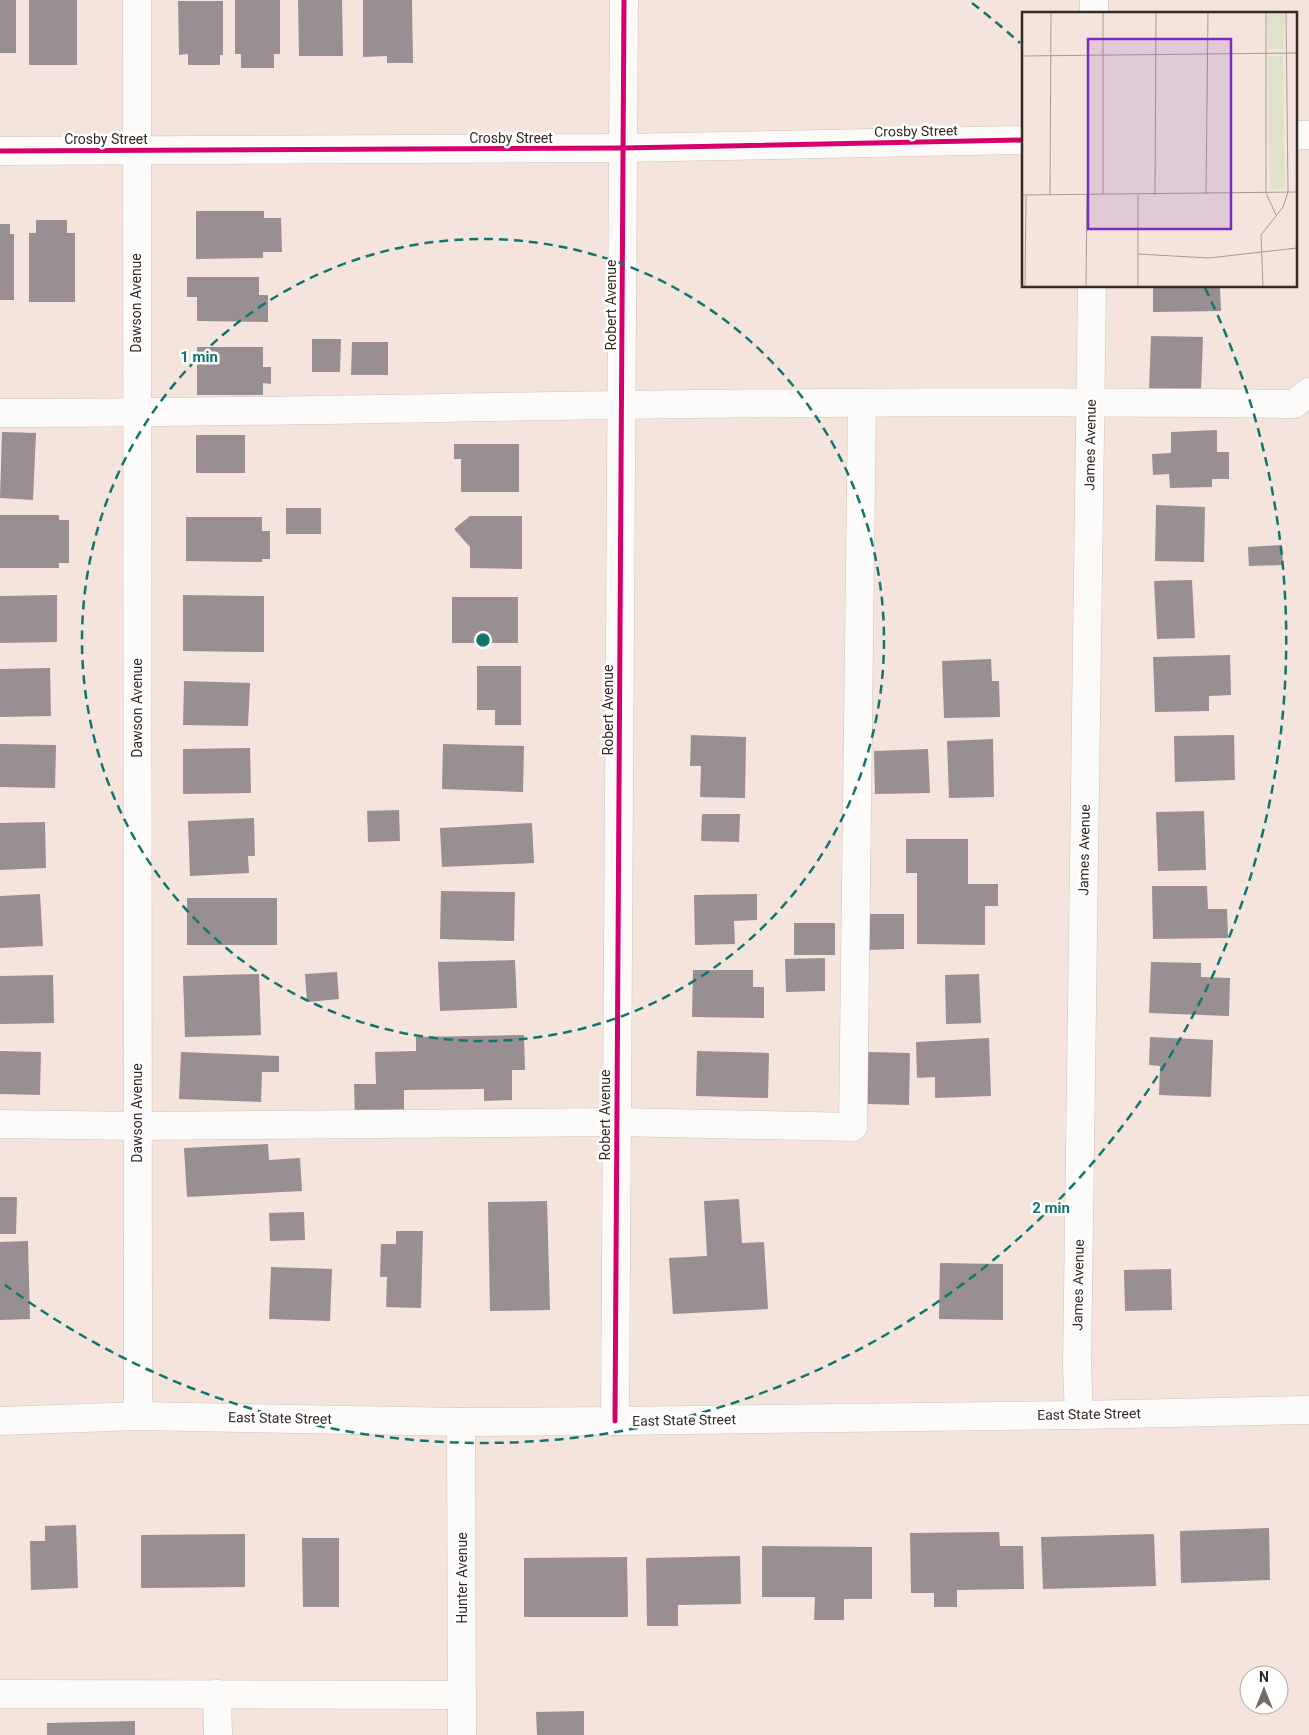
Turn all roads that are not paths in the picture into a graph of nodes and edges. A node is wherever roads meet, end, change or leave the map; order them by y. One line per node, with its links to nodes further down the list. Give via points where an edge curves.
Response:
1 (137, 0): 8 (street, Dawson Avenue)
2 (624, 0): 6 (street, Robert Avenue)
3 (1296, 135): 4 (street)
4 (1309, 135)
5 (1022, 140): 6 (street, Crosby Street)
6 (623, 148): 8 (street, Crosby Street); 13 (street, Robert Avenue)
7 (0, 151): 8 (street, Crosby Street)
8 (136, 151): 15 (street, Dawson Avenue)
9 (1092, 288): 11 (street, James Avenue)
10 (1309, 392): 11 (street, via 1294,404)
11 (1090, 401): 12 (street); 20 (street, James Avenue, via 1077,1366)
12 (862, 404): 13 (street); 16 (street, via 853,1127)
13 (621, 405): 15 (street); 16 (street, Robert Avenue)
14 (0, 413): 15 (street)
15 (136, 413): 18 (street, Dawson Avenue)
16 (616, 1122): 18 (street); 23 (street, Robert Avenue)
17 (0, 1124): 18 (street)
18 (137, 1126): 21 (street, Dawson Avenue)
19 (1309, 1410): 20 (street, East State Street)
20 (1079, 1415): 23 (street, East State Street)
21 (138, 1416): 22 (street, East State Street); 24 (street, East State Street)
22 (0, 1421)
23 (615, 1421): 24 (street, East State Street)
24 (462, 1422): 27 (street, Hunter Avenue)
25 (0, 1694): 26 (street)
26 (217, 1694): 27 (street); 28 (street)
27 (462, 1695): 29 (street, Hunter Avenue)
28 (218, 1735)
29 (462, 1735)

